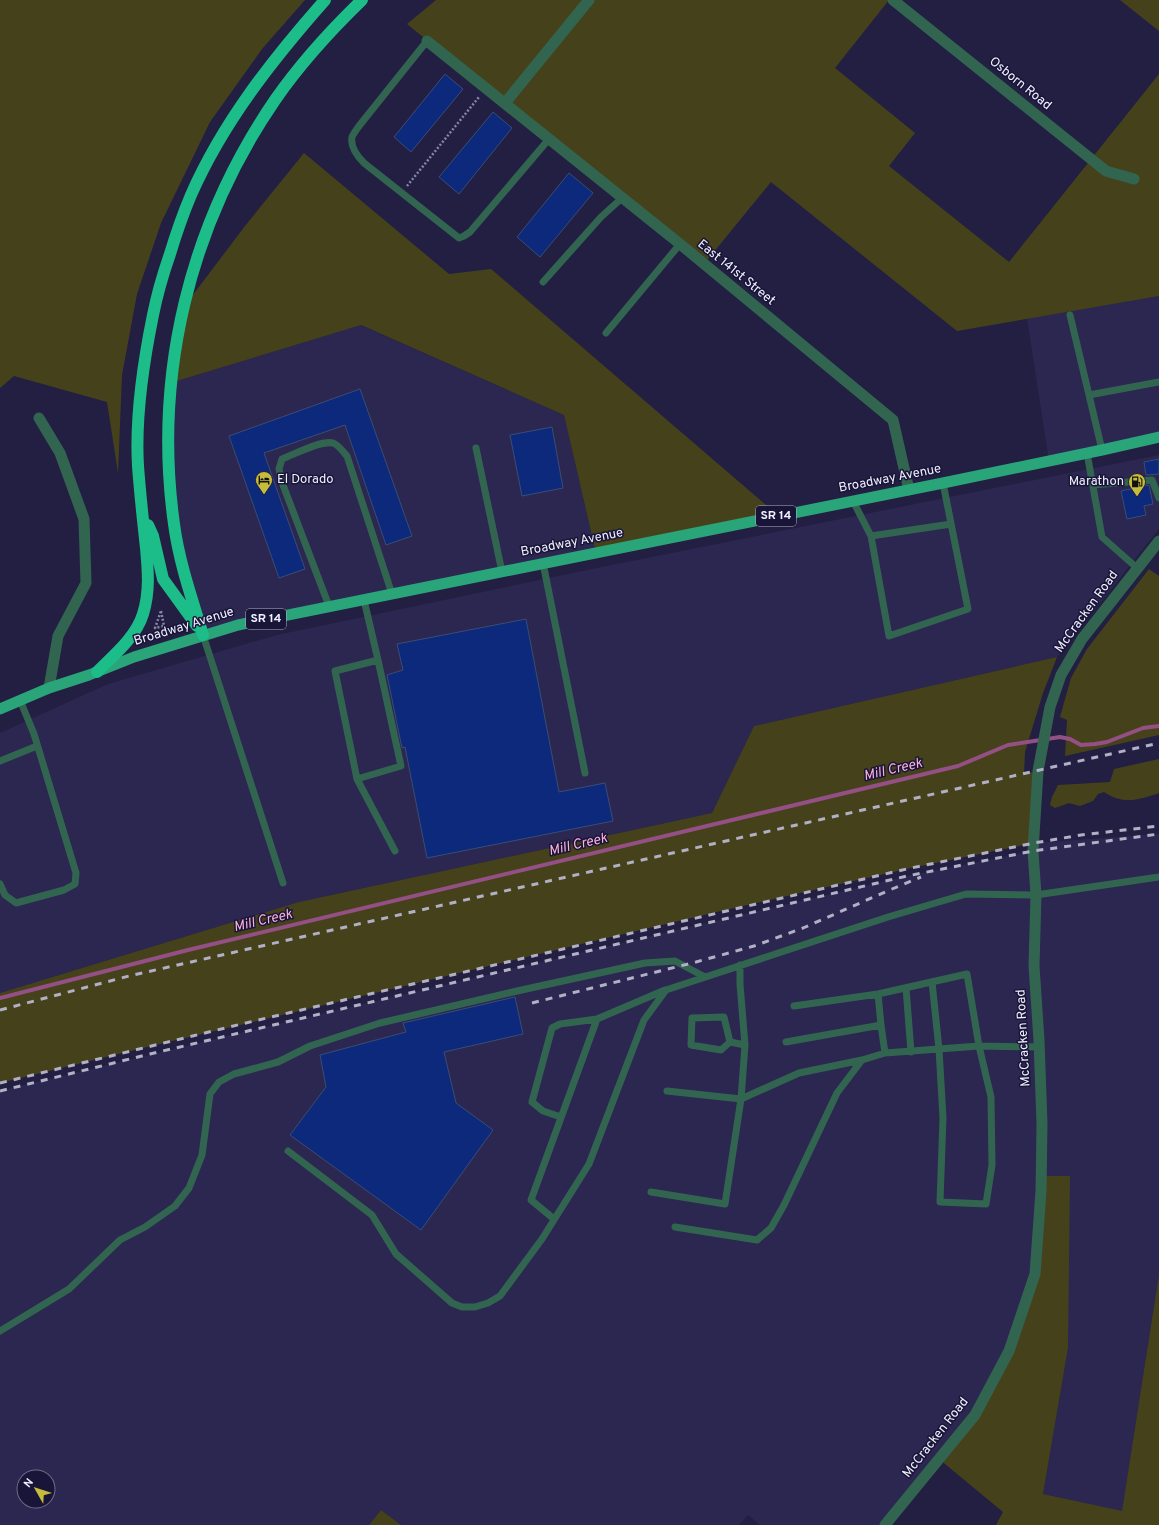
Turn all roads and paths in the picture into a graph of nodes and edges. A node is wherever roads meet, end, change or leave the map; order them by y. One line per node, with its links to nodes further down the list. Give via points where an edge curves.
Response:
1 (325, 0): 28 (highway, via 287,43 230,122 208,159 177,233 153,314 142,378 138,466)
2 (362, 0): 39 (highway, via 304,62 275,100 247,144 207,229 183,308 174,349 169,394 169,474 174,525 186,579)
3 (589, 0): 7 (street)
4 (893, 0): 9 (street, Osborn Road, via 1106,171)
5 (427, 41): 6 (street, East 141st Street); 10 (lane, via 352,138 358,157)
6 (486, 88): 7 (street, East 141st Street); 10 (path)
7 (505, 103): 8 (street, East 141st Street)
8 (549, 139): 10 (lane, via 464,236 458,238); 11 (street, East 141st Street)
9 (1134, 179)
10 (401, 192)
11 (622, 198): 12 (street, East 141st Street); 13 (lane, via 601,217)
12 (680, 244): 15 (lane); 25 (street, East 141st Street, via 893,420)
13 (543, 282)
14 (1070, 315): 17 (lane)
15 (606, 333)
16 (1159, 382): 17 (lane)
17 (1089, 395): 21 (lane)
18 (39, 418): 42 (street, via 60,453 84,520 86,583 58,636)
19 (1159, 437): 21 (main road, Broadway Avenue / SR 14)
20 (476, 448): 34 (lane)
21 (1102, 450): 22 (main road, Broadway Avenue / SR 14)
22 (1087, 453): 23 (main road, Broadway Avenue / SR 14); 24 (lane)
23 (943, 483): 25 (main road, Broadway Avenue / SR 14); 29 (lane)
24 (1093, 485): 26 (lane, via 1152,480); 33 (lane, via 1102,537)
25 (909, 490): 27 (main road, Broadway Avenue / SR 14)
26 (1159, 498)
27 (853, 501): 30 (lane); 32 (main road, Broadway Avenue / SR 14)
28 (143, 513): 39 (highway, via 153,536 164,579); 41 (highway, via 148,576 143,615 128,640)
29 (951, 524): 30 (lane); 30 (lane, via 968,609 889,636)
30 (871, 536)
31 (1159, 541): 33 (street, McCracken Road)
32 (543, 563): 34 (main road, Broadway Avenue / SR 14); 47 (lane)
33 (1137, 568): 53 (street, McCracken Road, via 1071,656 1060,675 1054,693 1038,771 1034,851)
34 (502, 572): 35 (main road, Broadway Avenue / SR 14)
35 (392, 594): 36 (main road, Broadway Avenue / SR 14); 37 (lane, via 347,456 334,443 324,443 282,459 279,469)
36 (364, 600): 37 (main road, Broadway Avenue / SR 14); 40 (lane)
37 (329, 606): 39 (main road, Broadway Avenue / SR 14)
38 (155, 628): 38 (path, via 157,622 161,611 164,626)
39 (203, 635): 41 (main road, Broadway Avenue / SR 14); 51 (lane)
40 (378, 660): 48 (lane, via 401,766); 48 (lane, via 335,671)
41 (97, 672): 42 (main road, Broadway Avenue / SR 14)
42 (49, 688): 43 (main road, Broadway Avenue / SR 14)
43 (20, 700): 44 (main road, Broadway Avenue / SR 14); 45 (lane)
44 (0, 709)
45 (37, 746): 46 (lane); 52 (lane, via 76,873 75,884 64,890 16,903 5,895)
46 (0, 762)
47 (585, 772)
48 (357, 779): 49 (lane)
49 (395, 850)
50 (1159, 877): 53 (lane)
51 (283, 883)
52 (0, 884)
53 (1036, 895): 54 (lane, via 966,894); 67 (street, McCracken Road, via 1034,966)
54 (740, 965): 55 (lane); 65 (lane)
55 (705, 977): 58 (lane); 79 (lane, via 675,961 645,963 380,1023 310,1046 278,1062 234,1074 219,1082 210,1094 202,1156 189,1188 175,1206 145,1227 120,1240 68,1289)
56 (932, 982): 57 (lane); 66 (lane, via 967,974); 68 (lane)
57 (906, 988): 59 (lane); 69 (lane)
58 (666, 990): 61 (lane); 77 (lane, via 644,1020 589,1164)
59 (878, 994): 60 (lane); 62 (lane)
60 (794, 1006)
61 (596, 1019): 74 (lane); 74 (lane, via 560,1024 552,1028 532,1102 542,1111)
62 (882, 1025): 64 (lane); 70 (lane)
63 (730, 1042): 63 (lane, via 724,1017 692,1018 691,1045 721,1050); 65 (lane)
64 (786, 1042)
65 (745, 1045): 73 (lane)
66 (979, 1046): 67 (lane); 68 (lane); 68 (lane, via 992,1097 992,1165 986,1204 940,1202 943,1118)
67 (1039, 1047): 80 (street, McCracken Road, via 1041,1191 1035,1274 1009,1351 974,1415)
68 (939, 1049): 69 (lane)
69 (911, 1052): 70 (lane)
70 (886, 1053): 71 (lane)
71 (862, 1060): 73 (lane, via 799,1073); 78 (lane, via 837,1093 771,1228 758,1240)
72 (668, 1091): 73 (lane)
73 (741, 1099): 76 (lane, via 724,1204)
74 (561, 1117): 77 (lane, via 531,1200)
75 (288, 1151): 77 (lane, via 372,1215 396,1254 452,1303 462,1306 475,1307 500,1296)
76 (651, 1192)
77 (554, 1219)
78 (675, 1227)
79 (0, 1331)
80 (885, 1525)

